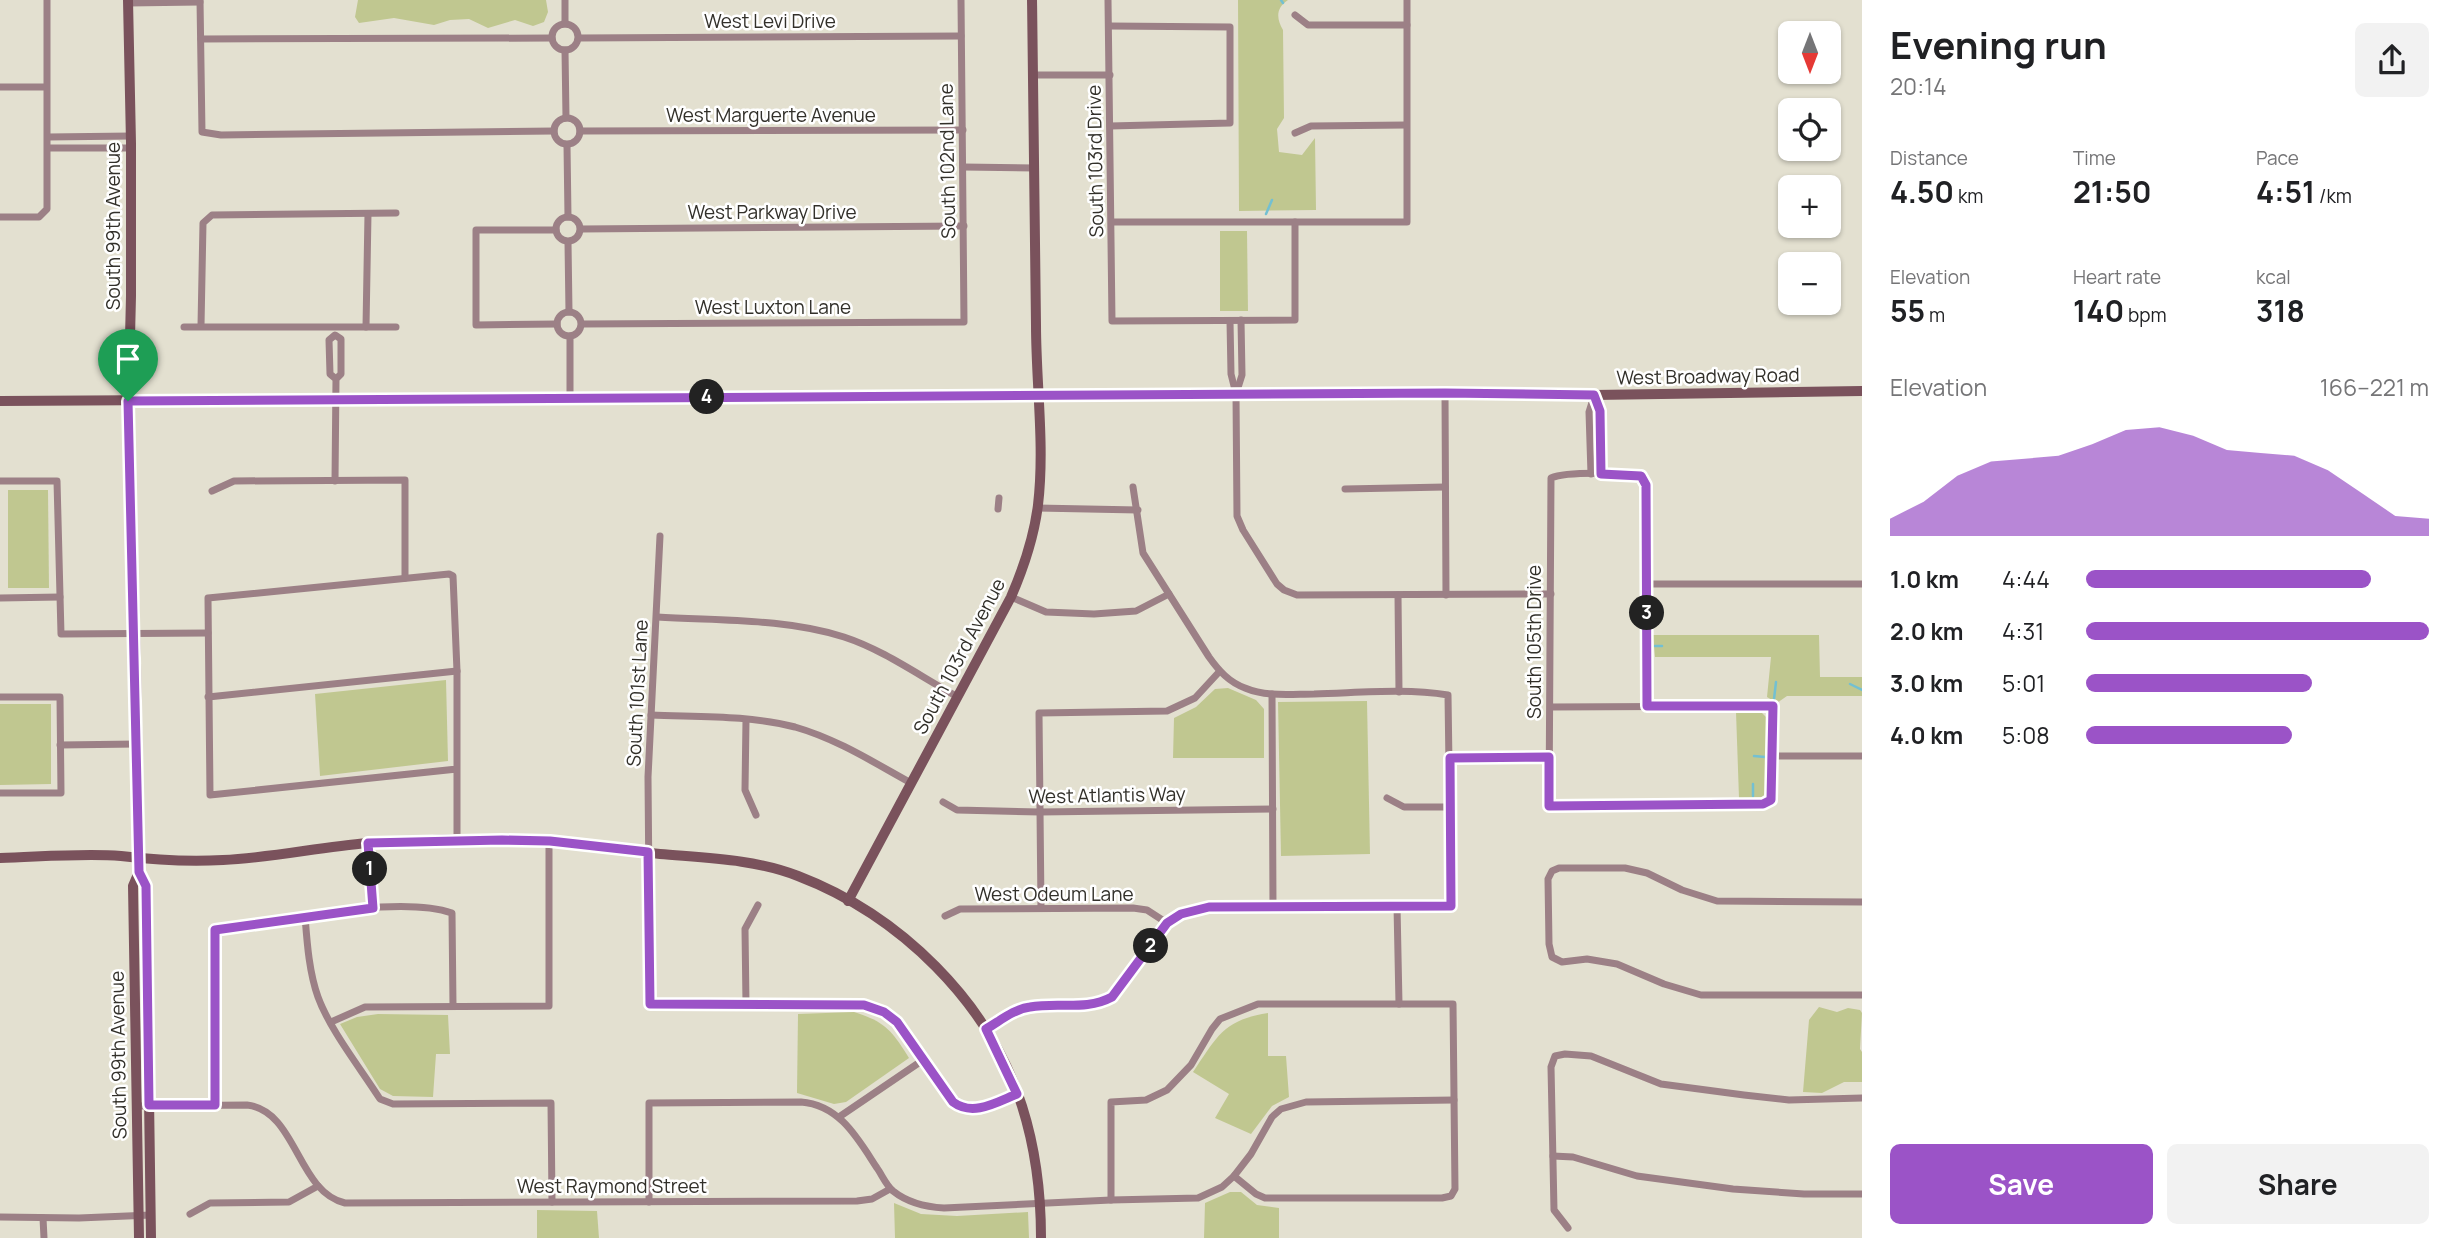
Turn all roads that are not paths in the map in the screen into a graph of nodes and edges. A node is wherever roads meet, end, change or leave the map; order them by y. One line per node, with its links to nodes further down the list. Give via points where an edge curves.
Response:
1 (47, 0): 21 (street)
2 (565, 0): 10 (street)
3 (961, 0): 13 (street, South 102nd Lane)
4 (1032, 0): 18 (main road, South 103rd Avenue)
5 (1108, 0): 12 (street, South 103rd Drive)
6 (1407, 0): 11 (street)
7 (200, 1): 8 (street); 16 (street)
8 (128, 2): 29 (main road, South 99th Avenue)
9 (1295, 15): 11 (street, via 1308,25)
10 (565, 24): 14 (street, via 557,26); 15 (street, via 573,26)
11 (1407, 25): 24 (street)
12 (1110, 26): 19 (street, South 103rd Drive); 23 (street, via 1230,27 1230,123)
13 (961, 36): 15 (street, West Levi Drive); 25 (street, South 102nd Lane)
14 (552, 38): 16 (street); 17 (street)
15 (579, 38): 17 (street, via 576,46)
16 (201, 39): 26 (street, via 202,132)
17 (565, 50): 22 (street)
18 (1033, 75): 19 (street); 35 (main road, South 103rd Avenue)
19 (1110, 75): 23 (street, South 103rd Drive)
20 (0, 87): 21 (street)
21 (46, 87): 30 (street)
22 (566, 118): 26 (street, via 557,122); 27 (street, via 576,121)
23 (1110, 125): 40 (street, South 103rd Drive)
24 (1406, 125): 28 (street, via 1311,126); 41 (street, via 1407,222)
25 (962, 130): 27 (street, West Marguerte Avenue); 34 (street, South 102nd Lane)
26 (554, 131): 31 (street, via 558,141)
27 (580, 131): 31 (street, via 576,142)
28 (1295, 133)
29 (131, 136): 30 (street); 33 (main road, South 99th Avenue)
30 (48, 137): 32 (street)
31 (567, 145): 39 (street)
32 (48, 148): 33 (street); 38 (street, via 47,209 39,217)
33 (131, 148): 66 (main road, South 99th Avenue)
34 (963, 167): 35 (street); 42 (street, South 102nd Lane)
35 (1035, 168): 61 (main road, South 103rd Avenue)
36 (396, 213): 37 (street)
37 (368, 214): 53 (street, via 207,217 203,223); 54 (street)
38 (0, 217)
39 (568, 217): 43 (street, via 576,219); 44 (street, via 561,219)
40 (1112, 222): 41 (street); 48 (street, South 103rd Drive, via 1112,321)
41 (1295, 222): 47 (street, via 1295,320)
42 (964, 226): 43 (street, West Parkway Drive); 49 (street, South 102nd Lane)
43 (581, 229): 45 (street, via 579,237)
44 (556, 230): 45 (street); 50 (street, via 475,230 476,325)
45 (568, 242): 46 (street)
46 (569, 312): 50 (street, via 559,317); 51 (street, via 578,315)
47 (1241, 320): 48 (street); 60 (street, via 1242,375)
48 (1230, 321): 60 (street)
49 (964, 322): 51 (street, West Luxton Lane)
50 (557, 324): 57 (street)
51 (582, 324): 57 (street)
52 (184, 327): 53 (street)
53 (201, 327): 56 (street)
54 (366, 327): 55 (street); 56 (street)
55 (396, 327)
56 (335, 331): 63 (street, via 341,339 341,374 336,379)
57 (570, 336): 64 (street)
58 (1862, 391): 62 (main road, West Broadway Road)
59 (1445, 393): 60 (main road, West Broadway Road); 62 (main road, West Broadway Road); 72 (street)
60 (1236, 394): 61 (main road, West Broadway Road); 85 (street, via 1237,516 1284,590 1297,595)
61 (1038, 395): 64 (main road, West Broadway Road); 77 (main road, South 103rd Avenue)
62 (1594, 395): 67 (street, via 1589,412); 68 (street, via 1600,411)
63 (335, 398): 64 (main road, West Broadway Road); 66 (main road, West Broadway Road); 70 (street)
64 (570, 398)
65 (0, 401): 66 (main road, West Broadway Road)
66 (128, 401): 91 (main road, South 99th Avenue)
67 (1591, 474): 68 (street); 84 (street, South 105th Drive, via 1552,478)
68 (1601, 474): 81 (street, via 1641,476 1646,485)
69 (0, 481): 87 (street, via 57,481)
70 (335, 481): 74 (street, via 234,481); 80 (street, via 405,480)
71 (1133, 487): 78 (street)
72 (1445, 488): 73 (street); 86 (street)
73 (1345, 489)
74 (212, 491)
75 (999, 498): 76 (street)
76 (998, 509)
77 (1037, 509): 78 (street); 88 (main road, South 103rd Avenue)
78 (1138, 510): 83 (street, via 1143,553)
79 (660, 536): 90 (street, South 101st Lane)
80 (405, 578): 92 (street, via 208,598); 93 (street, via 453,576)
81 (1647, 584): 82 (street); 100 (street)
82 (1862, 584)
83 (1169, 594): 88 (street, via 1136,611 1107,614 1046,612); 94 (street)
84 (1550, 594): 86 (street); 101 (street, South 105th Drive)
85 (1398, 595): 86 (street); 95 (street)
86 (1446, 595)
87 (60, 597): 89 (street); 91 (street, via 61,634)
88 (1011, 597): 99 (main road, South 103rd Avenue)
89 (0, 598)
90 (657, 617): 99 (street, via 810,628 867,647); 102 (street, South 101st Lane)
91 (134, 632): 92 (street); 104 (main road, South 99th Avenue)
92 (208, 633): 98 (street)
93 (457, 671): 98 (street); 110 (street)
94 (1219, 672): 96 (street, via 1245,689); 117 (street, via 1195,698 1167,711 1039,713)
95 (1399, 692): 96 (street); 109 (street, via 1448,695)
96 (1272, 694): 116 (street)
97 (0, 697): 105 (street, via 60,697)
98 (208, 697): 110 (street, via 210,795)
99 (958, 697): 111 (main road, South 103rd Avenue)
100 (1647, 706): 101 (street); 106 (street, via 1773,706)
101 (1550, 707): 108 (street, South 105th Drive)
102 (651, 715): 103 (street); 122 (street, South 101st Lane)
103 (746, 720): 111 (street, via 824,737); 118 (street, via 745,790)
104 (137, 744): 105 (street); 124 (main road, South 99th Avenue)
105 (60, 745): 112 (street, via 61,793)
106 (1773, 756): 107 (street); 108 (street, South 105th Drive, via 1771,800 1763,804 1549,806)
107 (1862, 756)
108 (1549, 757): 109 (street)
109 (1450, 758): 115 (street)
110 (457, 769): 119 (street)
111 (911, 783): 126 (main road, South 103rd Avenue)
112 (0, 793)
113 (1387, 798): 115 (street, via 1404,807)
114 (943, 802): 117 (street, West Atlantis Way, via 957,810)
115 (1450, 807): 130 (street, via 1451,906)
116 (1273, 809): 117 (street, West Atlantis Way); 129 (street)
117 (1040, 812): 131 (street)
118 (756, 815)
119 (457, 841): 120 (main road); 121 (main road)
120 (550, 841): 122 (main road); 139 (street, via 550,1006)
121 (368, 843): 124 (main road, via 229,860); 132 (street)
122 (648, 852): 126 (main road, via 757,864 799,876); 137 (street, South 101st Lane, via 650,1004)
123 (0, 858): 124 (main road)
124 (139, 859): 125 (main road, South 99th Avenue)
125 (139, 872): 146 (main road, South 99th Avenue, via 146,886); 148 (main road, South 99th Avenue, via 133,886)
126 (848, 901): 141 (main road, via 927,958)
127 (1862, 902): 136 (street, via 1717,901 1625,867 1559,867 1548,879 1549,944 1552,957 1562,962 1587,959 1617,964 1702,995)
128 (758, 905): 137 (street, via 745,929)
129 (1273, 906): 130 (street); 135 (street, via 1196,909)
130 (1397, 906): 138 (street)
131 (1041, 907): 134 (street, West Odeum Lane, via 960,909); 135 (street, West Odeum Lane, via 1133,908 1147,910)
132 (373, 908): 133 (street); 139 (street, via 435,907 452,913)
133 (304, 916): 140 (street, via 318,997); 147 (street, via 215,930)
134 (945, 916)
135 (1167, 923): 141 (street, via 1112,997 1099,1004 1027,1007)
136 (1862, 995)
137 (746, 1004): 142 (street, via 864,1005 897,1022)
138 (1399, 1004): 145 (street, via 1453,1004); 155 (street, via 1258,1004 1220,1019 1191,1065 1167,1090 1146,1100 1111,1102)
139 (453, 1006): 140 (street, via 365,1007)
140 (331, 1022): 156 (street, via 380,1099 393,1104 551,1103)
141 (986, 1029): 143 (main road)
142 (923, 1060): 143 (street, via 961,1108 990,1105); 149 (street)
143 (1017, 1094): 158 (main road, via 1035,1155)
144 (1862, 1098): 150 (street, via 1789,1100 1661,1084 1591,1056 1565,1054 1555,1056 1551,1068)
145 (1454, 1100): 151 (street, via 1306,1102 1281,1108); 151 (street, via 1451,1196 1265,1198)
146 (149, 1105): 147 (street); 148 (street); 161 (main road, South 99th Avenue)
147 (215, 1105): 152 (street, via 254,1106 266,1111)
148 (137, 1106): 160 (main road, South 99th Avenue)
149 (839, 1117): 153 (street); 157 (street, via 819,1105 801,1102 649,1103)
150 (1553, 1156): 154 (street, via 1573,1157 1637,1176 1733,1189); 164 (street, via 1555,1210)
151 (1234, 1176): 155 (street, via 1198,1198)
152 (318, 1186): 156 (street, West Raymond Street, via 345,1203); 159 (street, via 289,1202 210,1203)
153 (890, 1189): 157 (street, West Raymond Street, via 857,1201); 158 (street, via 919,1205 934,1207)
154 (1862, 1194)
155 (1111, 1200): 158 (street)
156 (552, 1202): 157 (street, West Raymond Street)
157 (649, 1202)
158 (1041, 1203): 168 (main road)
159 (190, 1214)
160 (139, 1215): 161 (street); 163 (street); 166 (main road, South 99th Avenue)
161 (151, 1215): 167 (main road, South 99th Avenue)
162 (0, 1217): 163 (street)
163 (43, 1217): 165 (street)
164 (1568, 1228)
165 (44, 1238)
166 (139, 1238)
167 (151, 1238)
168 (1041, 1238)

